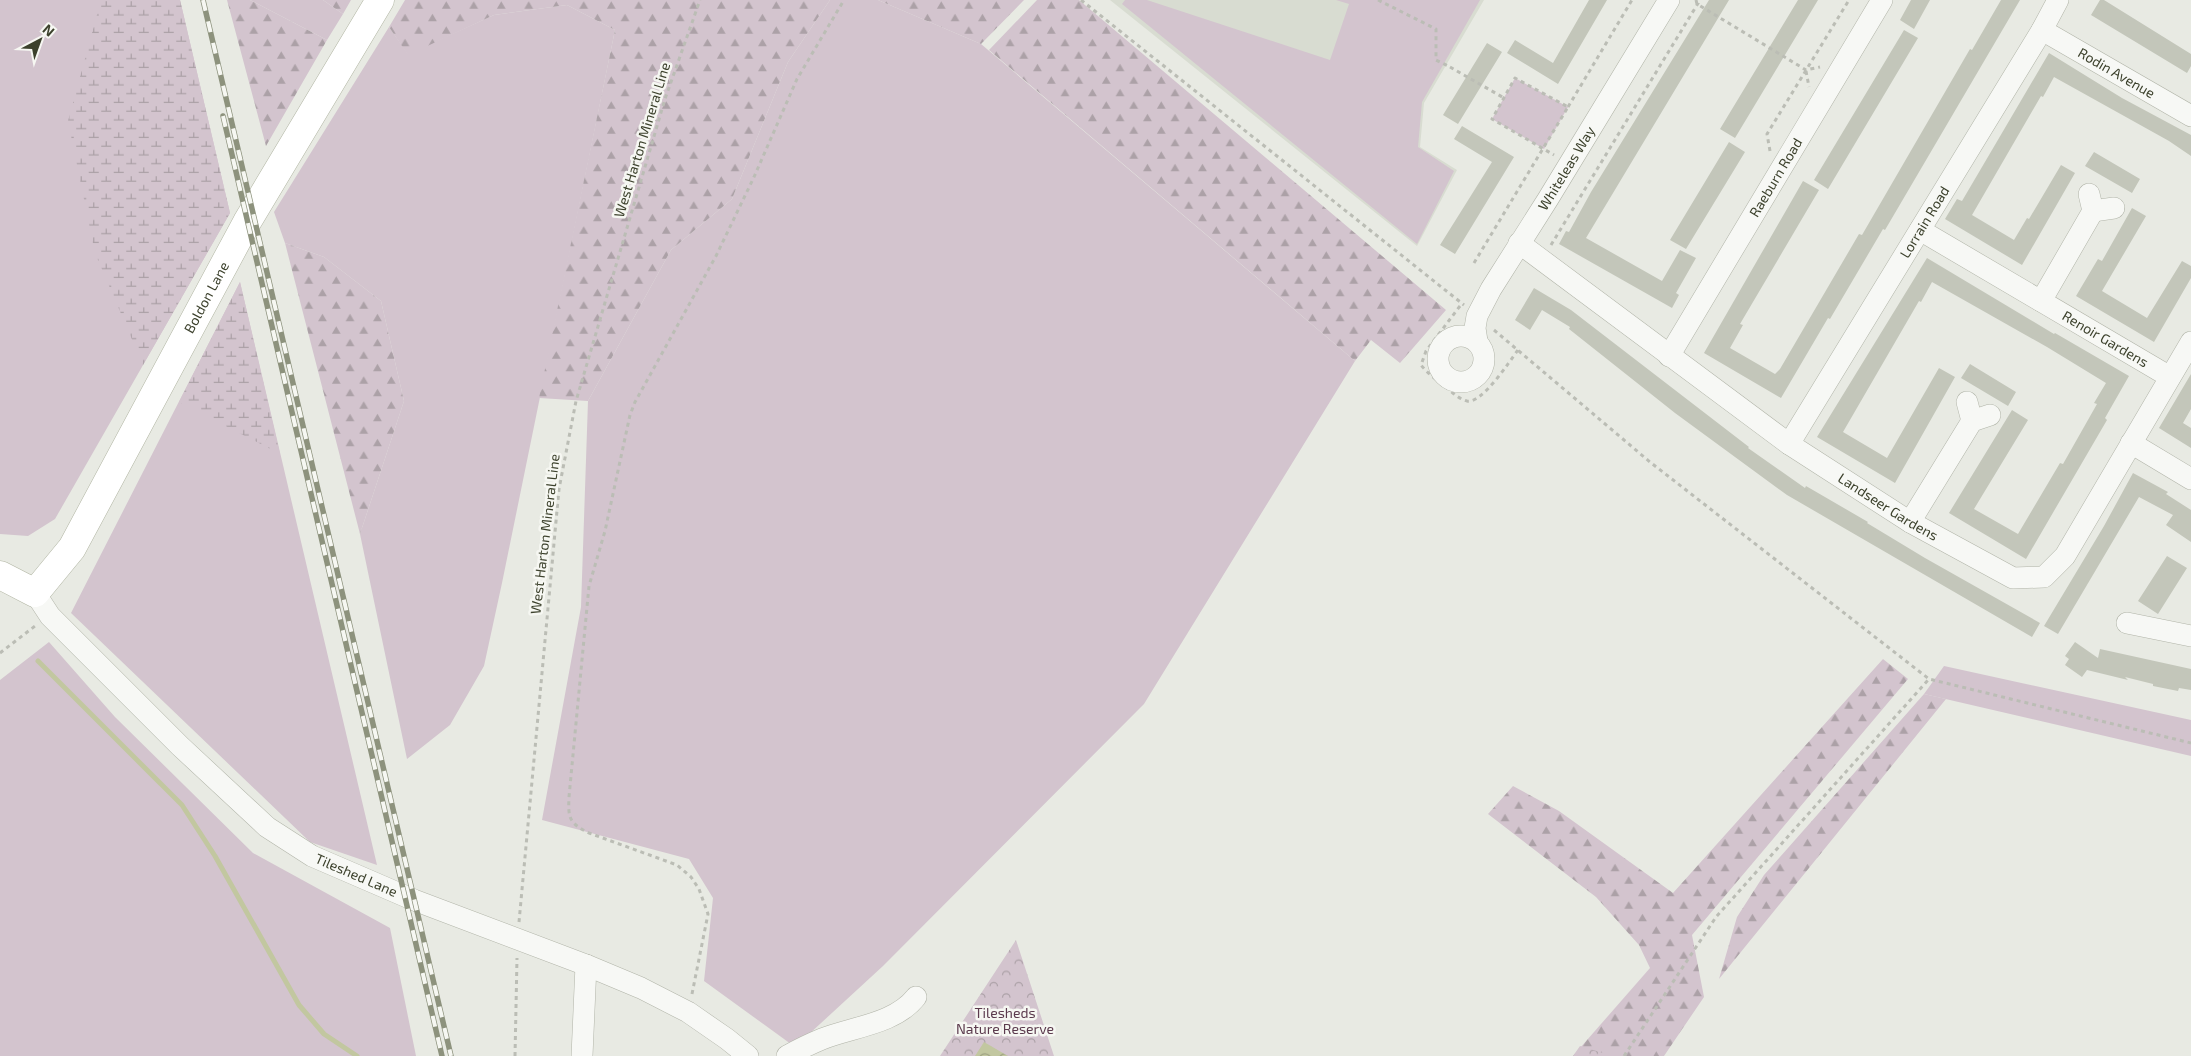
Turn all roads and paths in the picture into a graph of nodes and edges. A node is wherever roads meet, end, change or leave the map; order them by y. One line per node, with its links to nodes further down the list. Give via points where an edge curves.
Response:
1 (380, 0): 39 (main road, Boldon Lane, via 248,222 72,548)
2 (700, 0): 46 (path, West Harton Mineral Line, via 665,100 576,401 558,498)
3 (844, 0): 49 (path, via 797,79 716,256 635,402 589,586 569,797 570,818 578,828 589,833 676,865 685,870 699,889 708,914)
4 (1081, 0): 26 (path)
5 (1378, 0): 14 (path, via 1436,29 1436,60)
6 (1632, 0): 15 (path)
7 (1669, 0): 18 (street, Whiteleas Way)
8 (1849, 0): 13 (path)
9 (1882, 0): 19 (street, Raeburn Road)
10 (2058, 0): 12 (street, Lorrain Road)
11 (1698, 1): 13 (path); 23 (path)
12 (2042, 30): 16 (street, Rodin Avenue); 21 (street, Lorrain Road)
13 (1806, 70): 19 (path, via 1767,134)
14 (1504, 98): 15 (path, via 1515,78); 17 (path, via 1492,118)
15 (1568, 107): 17 (path)
16 (2191, 116)
17 (1544, 149): 18 (path); 24 (path)
18 (1569, 164): 22 (street, Whiteleas Way)
19 (1776, 178): 31 (street, Raeburn Road)
20 (2099, 204): 25 (street)
21 (1920, 230): 25 (street, Renoir Gardens); 35 (street, Lorrain Road)
22 (1520, 243): 23 (street, Landseer Gardens); 26 (street, Whiteleas Way)
23 (1542, 260): 31 (street, Landseer Gardens)
24 (1474, 263)
25 (2041, 301): 32 (street, Renoir Gardens)
26 (1470, 310): 27 (street, via 1469,325); 28 (street); 30 (path); 30 (path, via 1422,356 1421,365 1427,372 1459,397 1475,400)
27 (1455, 336): 28 (street, via 1463,335); 28 (street, via 1442,345 1438,361 1444,376 1459,382 1474,379 1483,368 1484,354)
28 (1477, 341)
29 (2191, 342): 32 (street, Landseer Gardens)
30 (1518, 350): 44 (path, via 1650,462)
31 (1670, 356): 35 (street, Landseer Gardens)
32 (2170, 377): 34 (street, Landseer Gardens)
33 (1976, 413): 37 (street)
34 (2131, 443): 36 (street); 37 (street, Landseer Gardens, via 2065,556 2044,577 2013,578)
35 (1789, 444): 37 (street, Landseer Gardens)
36 (2191, 479)
37 (1910, 522)
38 (0, 575): 39 (main road)
39 (35, 593): 40 (street, Tileshed Lane)
40 (50, 616): 43 (path); 46 (street, Tileshed Lane, via 180,746 267,827 312,856 414,900)
41 (2127, 623): 42 (street)
42 (2191, 636)
43 (0, 653)
44 (1929, 679): 45 (path); 54 (path, via 1716,917)
45 (2191, 743)
46 (518, 939): 47 (street, Tileshed Lane); 50 (path, West Harton Mineral Line)
47 (586, 965): 49 (street, Tileshed Lane); 51 (street)
48 (916, 997): 53 (street, via 908,1007)
49 (688, 1012): 52 (street, Tileshed Lane)
50 (515, 1056)
51 (582, 1056)
52 (748, 1056)
53 (787, 1056)
54 (1624, 1056)

